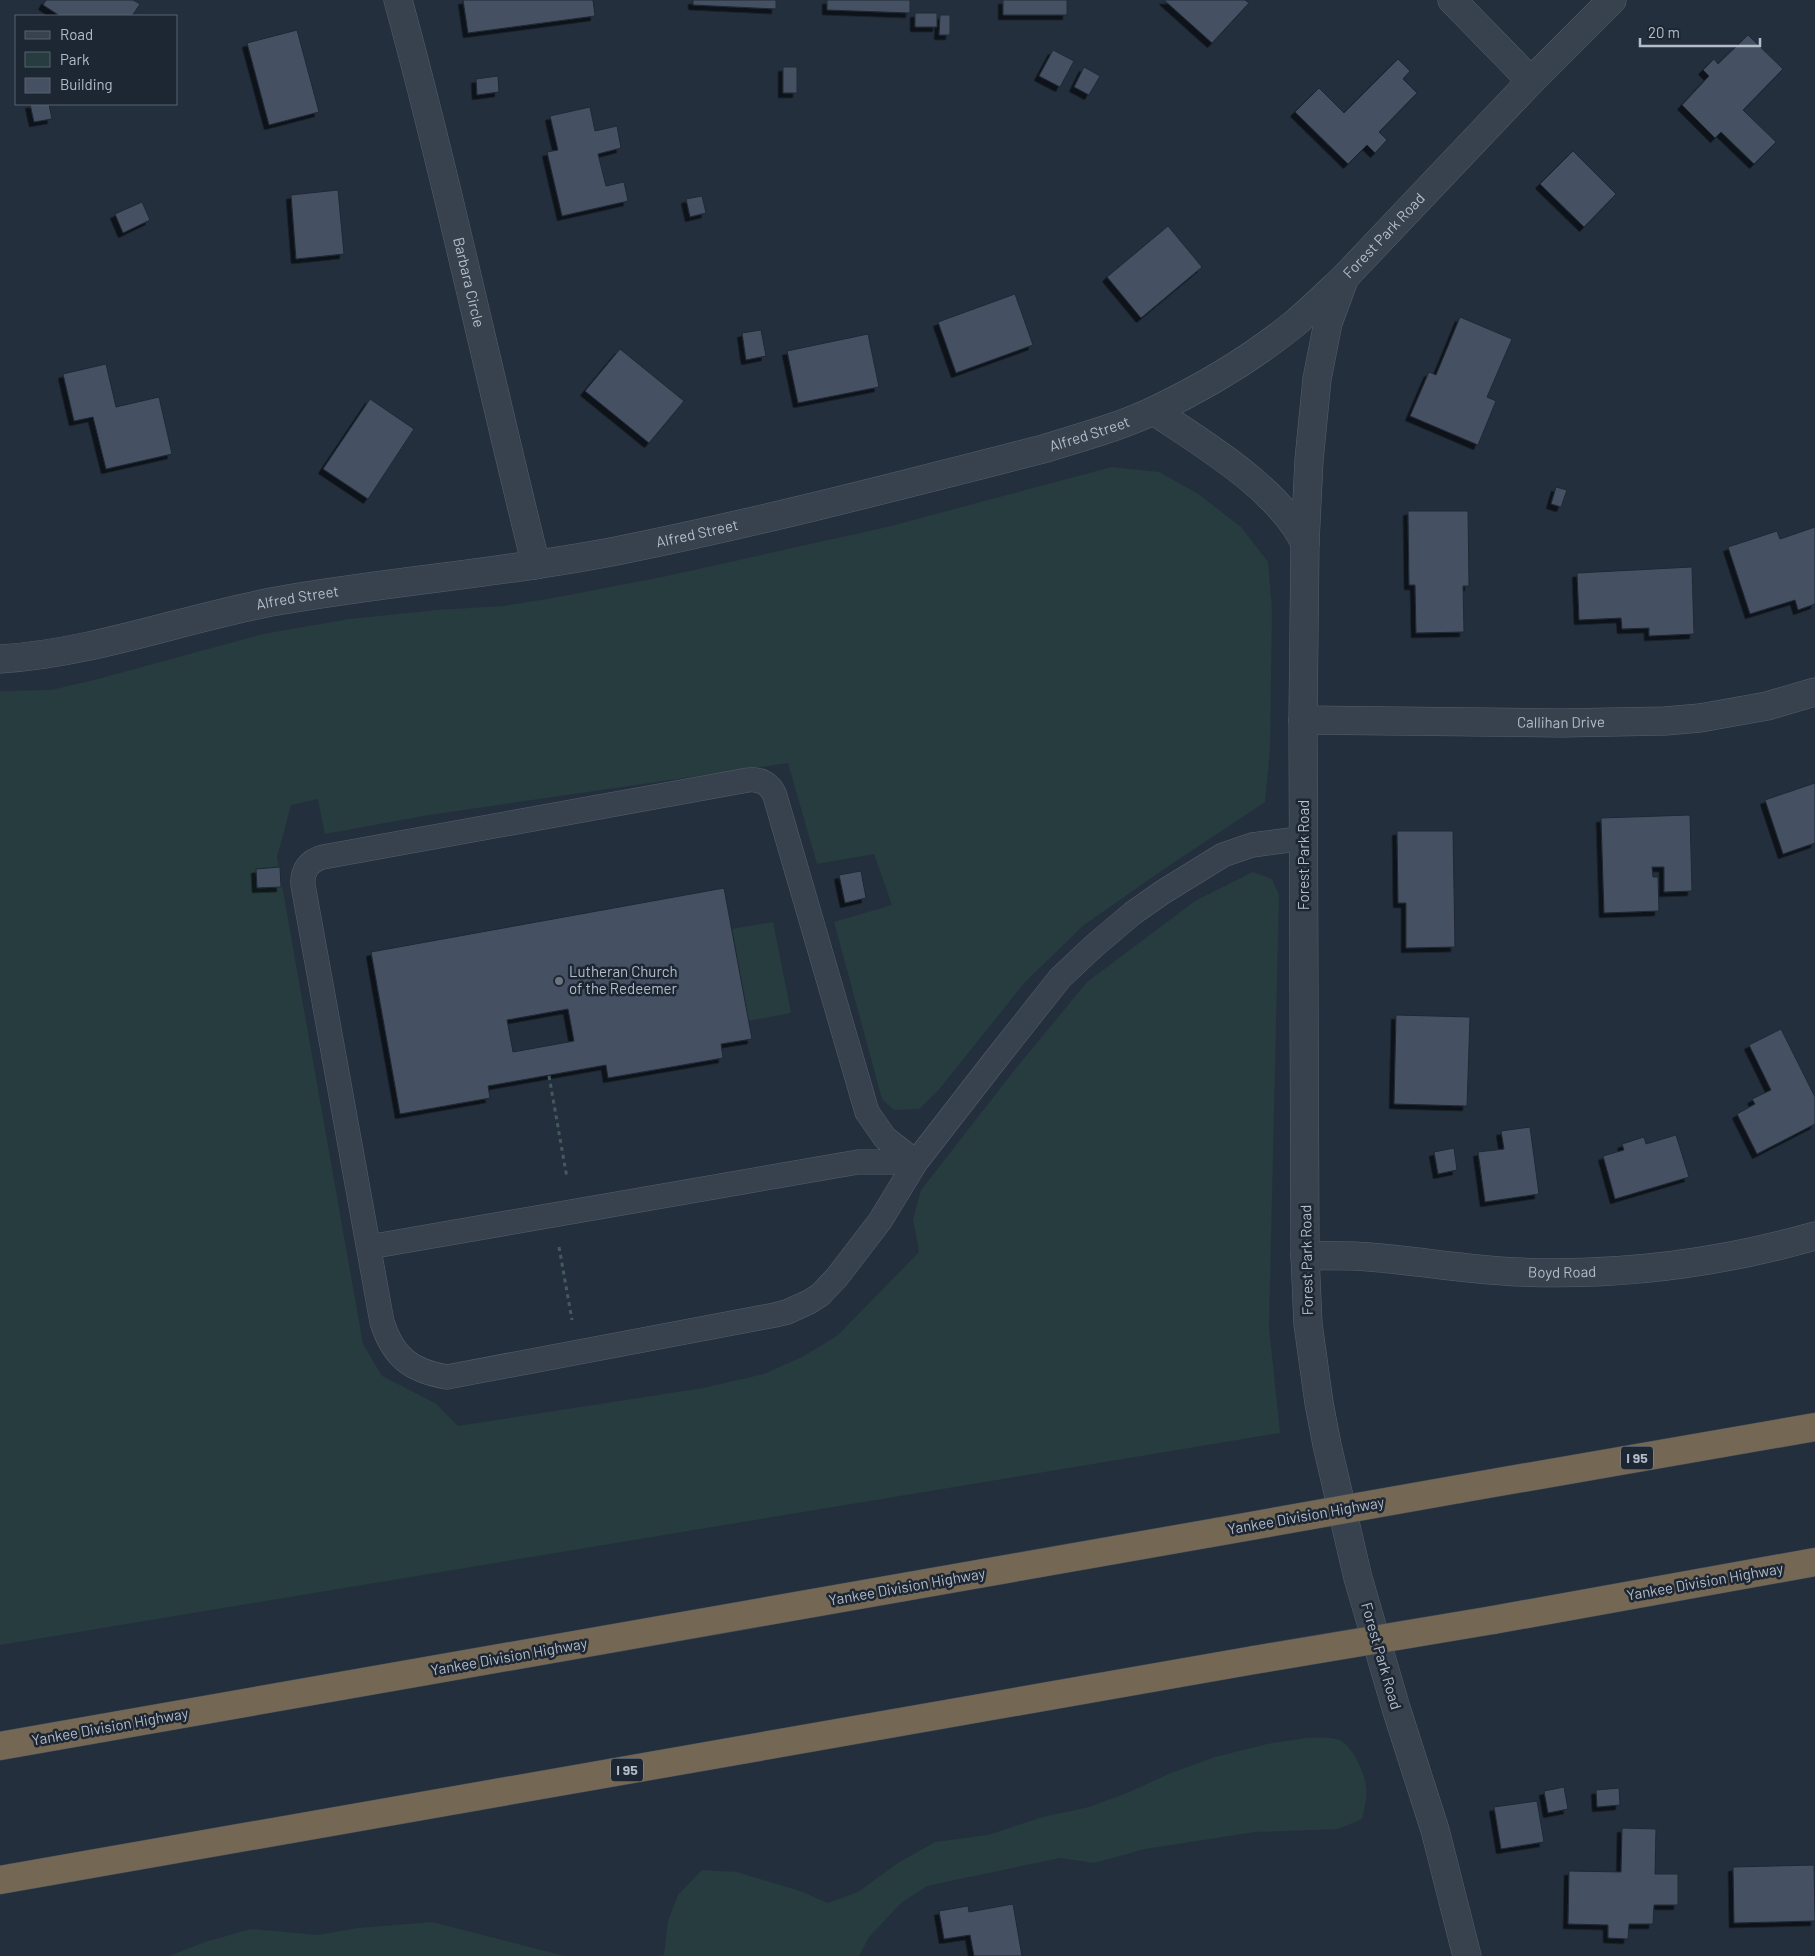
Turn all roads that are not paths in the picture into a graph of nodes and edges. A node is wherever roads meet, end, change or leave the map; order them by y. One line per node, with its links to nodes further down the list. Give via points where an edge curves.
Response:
1 (398, 0): 8 (street, Barbara Circle)
2 (1452, 0): 4 (street)
3 (1612, 0): 4 (street, Forest Park Road)
4 (1532, 81): 5 (street, Forest Park Road)
5 (1345, 277): 6 (street, Alfred Street, via 1268,344 1239,364); 7 (street, Forest Park Road, via 1328,323 1316,379)
6 (1154, 411): 7 (street, via 1244,475 1280,507); 8 (street, Alfred Street, via 1052,446 963,469 742,524)
7 (1305, 543): 11 (street, Forest Park Road)
8 (536, 565): 9 (street, Alfred Street, via 369,586 275,602 96,646)
9 (0, 659)
10 (1815, 692): 11 (street, Callihan Drive, via 1758,707 1665,721)
11 (1303, 720): 12 (street, Forest Park Road)
12 (1305, 838): 13 (lane, via 1252,845 1223,855 1133,913 1060,978); 16 (street, Forest Park Road)
13 (916, 1162): 15 (lane, via 858,1162); 15 (lane, via 880,1221 837,1277 809,1302 781,1313 460,1375 447,1377 422,1371 400,1357 392,1347 382,1322); 15 (lane, via 885,1138 866,1112 775,796 765,783 752,779 323,856 310,863 303,875 303,885)
14 (1815, 1236): 16 (street, Boyd Road, via 1709,1259 1590,1272 1521,1272 1370,1257)
15 (369, 1247)
16 (1305, 1256): 21 (street, Forest Park Road, via 1308,1324 1327,1445 1358,1578 1435,1830)
17 (1815, 1427): 19 (highway, Yankee Division Highway / I 95, bridge)
18 (1815, 1562): 20 (highway, Yankee Division Highway / I 95, bridge)
19 (0, 1746)
20 (0, 1880)
21 (1467, 1956)

